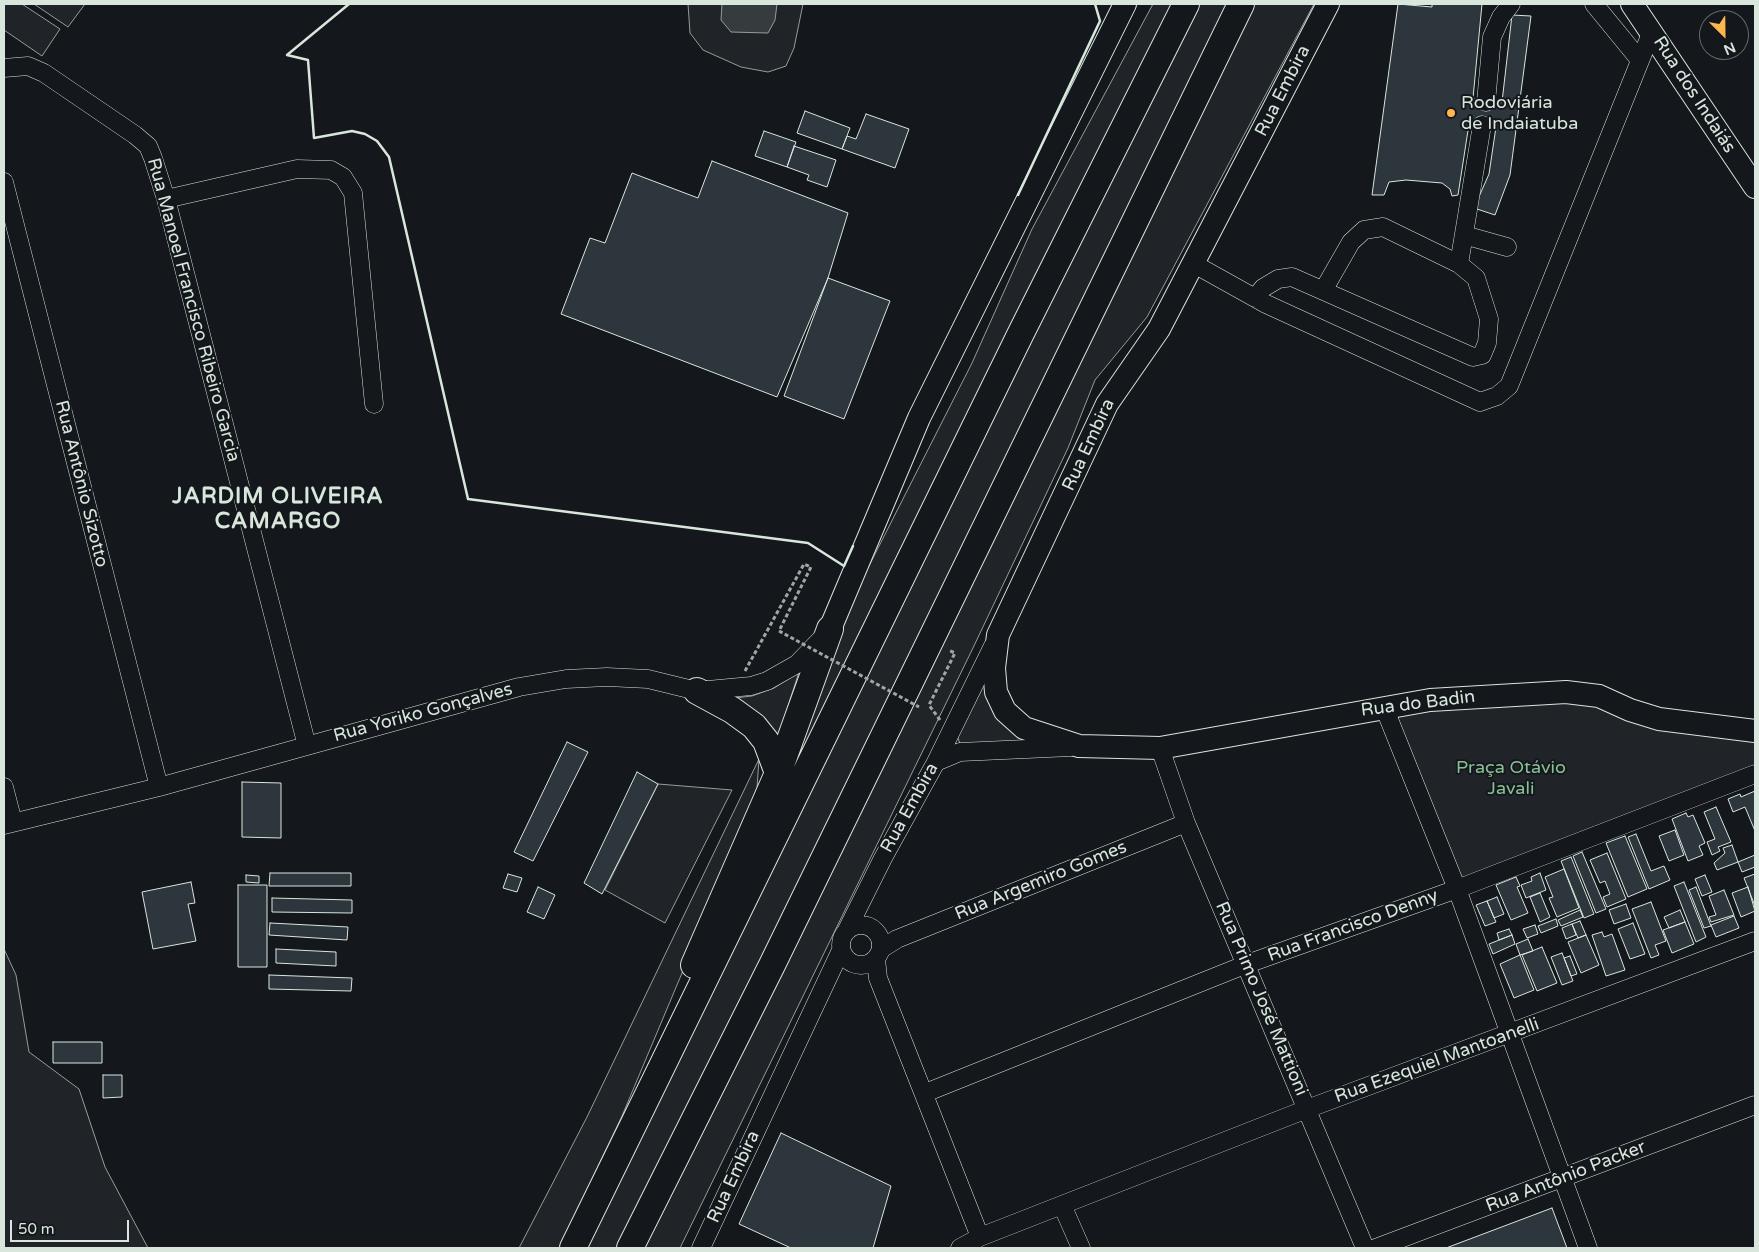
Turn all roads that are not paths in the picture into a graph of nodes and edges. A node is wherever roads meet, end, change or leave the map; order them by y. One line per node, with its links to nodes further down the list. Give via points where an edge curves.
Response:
1 (1125, 4): 23 (main road, via 919,418)
2 (1186, 4): 45 (highway)
3 (1242, 4): 53 (highway)
4 (1328, 4): 18 (main road, Rua Embira)
5 (1511, 4): 11 (street, via 1492,37)
6 (1594, 4): 9 (street)
7 (1632, 4): 8 (main road, Rua dos Indaiás)
8 (1652, 31): 9 (street); 14 (main road, Rua dos Indaiás)
9 (1639, 59): 21 (street, via 1509,386 1497,396 1480,402)
10 (8, 67): 15 (street, Rua Manoel Francisco Ribeiro Garcia, via 28,66 44,72 136,135 148,146)
11 (1486, 102)
12 (1482, 125): 16 (street)
13 (4, 182): 34 (street, Rua Antônio Sizotto)
14 (1755, 187)
15 (166, 199): 22 (street, via 296,169 331,170 343,177 353,193); 28 (street, Rua Manoel Francisco Ribeiro Garcia)
16 (1464, 235): 17 (street); 19 (street)
17 (1507, 246)
18 (1194, 264): 21 (street); 24 (main road, Rua Embira, via 1159,329 1106,404)
19 (1459, 264): 20 (street, via 1383,227 1374,228 1364,230 1351,242); 20 (street, via 1476,278 1489,319 1487,343 1482,355 1473,357)
20 (1324, 289): 21 (street, via 1292,277 1278,279 1263,288)
21 (1255, 298)
22 (374, 404)
23 (830, 628): 25 (street, Rua Yoriko Gonçalves, via 797,664 767,681 735,689); 32 (highway)
24 (998, 635): 29 (main road, Rua do Badin, via 994,668 996,692 1005,711 1024,728); 31 (street, Rua Embira)
25 (697, 691): 28 (street, Rua Yoriko Gonçalves, via 648,679 607,676 566,679 519,687); 32 (highway, via 754,726 766,741)
26 (1384, 707): 27 (main road, Rua do Badin, via 1502,694 1583,693 1600,696 1659,719); 30 (main road, Rua do Badin); 38 (street)
27 (1755, 731)
28 (307, 746): 34 (street, Rua Yoriko Gonçalves)
29 (1078, 746): 30 (main road, Rua do Badin); 31 (street, Rua do Badin, via 960,752)
30 (1160, 748): 37 (street, Rua Primo José Mattioni)
31 (936, 762): 39 (street, Rua Embira)
32 (778, 773): 45 (highway, via 661,1038)
33 (1755, 774): 38 (street, Rua Francisco Denny)
34 (159, 786): 36 (street, Rua Yoriko Gonçalves)
35 (4, 787): 36 (street)
36 (8, 823)
37 (1186, 823): 42 (street, Rua Argemiro Gomes); 43 (street, Rua Primo José Mattioni)
38 (1457, 889): 43 (street, Rua Francisco Denny); 44 (street)
39 (866, 895): 40 (street, Rua Embira); 42 (street)
40 (847, 930): 42 (street, via 860,925); 42 (street, Rua Embira, via 841,942)
41 (1755, 941): 44 (street, Rua Ezequiel Mantoanelli)
42 (870, 949): 46 (street, via 878,978); 54 (street, Rua Embira, via 832,970)
43 (1247, 964): 46 (street, Rua Francisco Denny); 48 (street, Rua Primo José Mattioni)
44 (1511, 1034): 48 (street, Rua Ezequiel Mantoanelli); 49 (street)
45 (654, 1085): 52 (highway)
46 (925, 1093): 51 (street)
47 (1755, 1105): 49 (street, Rua Antônio Packer)
48 (1308, 1109): 50 (street, Rua Ezequiel Mantoanelli); 57 (street, Rua Primo José Mattioni)
49 (1562, 1179): 58 (street, Rua Antônio Packer); 59 (street)
50 (1062, 1205): 51 (street, Rua Ezequiel Mantoanelli); 56 (street)
51 (980, 1238): 55 (street, Rua Ezequiel Mantoanelli)
52 (573, 1248)
53 (630, 1248)
54 (701, 1248)
55 (960, 1248)
56 (1081, 1248)
57 (1365, 1248)
58 (1376, 1248)
59 (1588, 1248)

